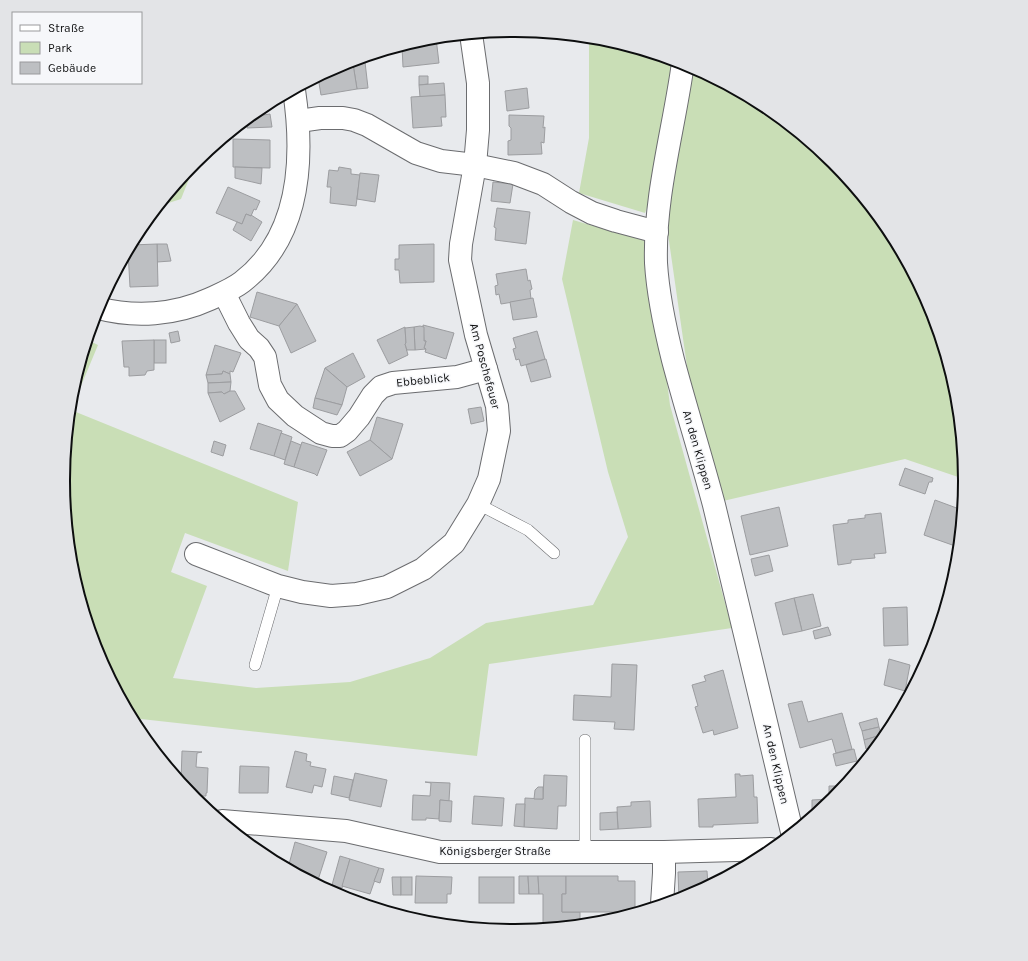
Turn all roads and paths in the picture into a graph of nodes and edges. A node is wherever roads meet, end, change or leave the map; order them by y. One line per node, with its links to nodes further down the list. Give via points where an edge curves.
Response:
1 (472, 39): 5 (street, Am Poschefeuer, via 478,83)
2 (682, 70): 6 (street, An den Klippen)
3 (295, 95): 4 (street)
4 (298, 121): 5 (street, via 320,118 354,120 367,124 416,153 441,161); 7 (street, via 299,160 294,197 287,222 275,247 262,264 242,282)
5 (475, 165): 6 (street, via 514,173 543,184 571,202 616,222); 9 (street, Am Poschefeuer, via 460,260)
6 (656, 232): 17 (street, An den Klippen, via 656,264 663,321 713,504)
7 (224, 293): 8 (street, via 196,305 171,311 139,314); 9 (street, Ebbeblick, via 249,339 265,357 270,385 278,400 295,416 321,433 340,436 347,431 381,387 393,383 457,377)
8 (105, 310)
9 (486, 369): 10 (street, Am Poschefeuer, via 497,406 499,431 489,479)
10 (478, 504): 11 (lane, via 528,530); 13 (street, Am Poschefeuer, via 454,543 423,569 387,587 357,594 331,596)
11 (554, 553)
12 (196, 554): 13 (street, Am Poschefeuer)
13 (278, 586): 14 (lane)
14 (255, 665)
15 (585, 740): 19 (lane)
16 (231, 822): 19 (street, Königsberger Straße, via 346,831 440,852)
17 (791, 827)
18 (758, 850): 20 (street, Königsberger Straße)
19 (585, 851): 20 (street, Königsberger Straße)
20 (664, 852): 21 (street)
21 (662, 898)

